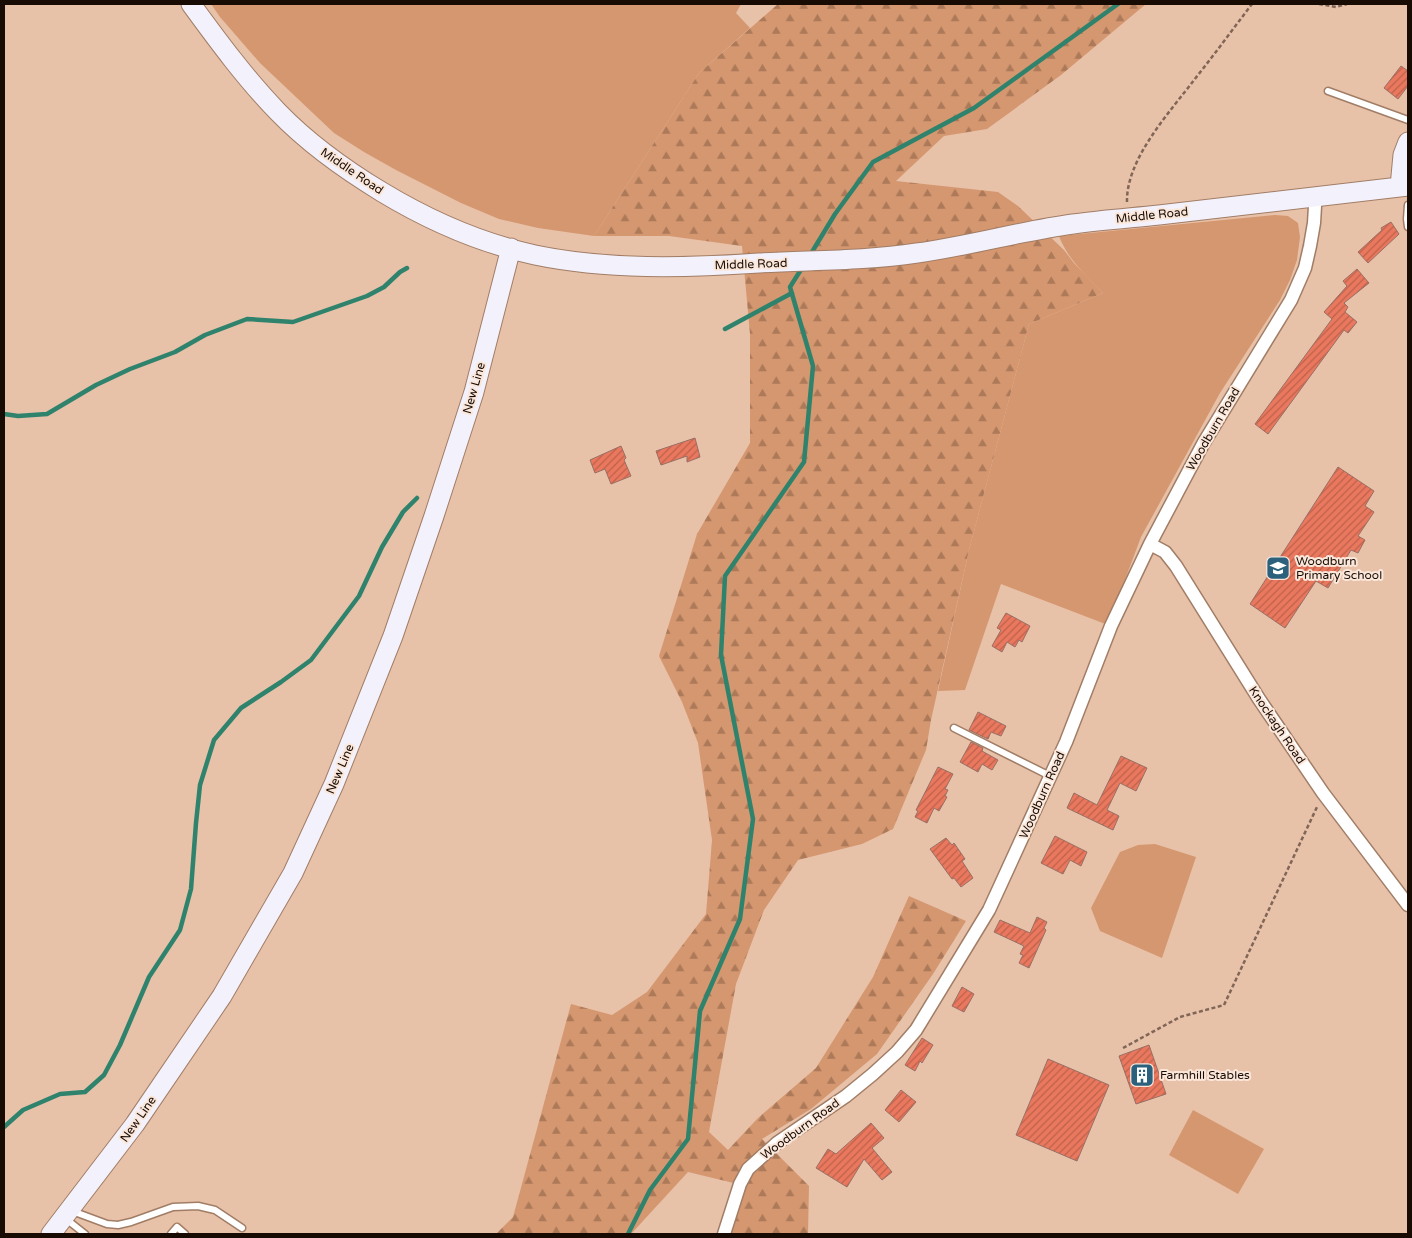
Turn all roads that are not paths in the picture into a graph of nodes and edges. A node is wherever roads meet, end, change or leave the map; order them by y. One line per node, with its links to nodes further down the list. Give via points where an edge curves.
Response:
1 (191, 4): 9 (main road, Middle Road, via 256,88 318,149 415,212 464,234)
2 (1328, 91): 3 (lane)
3 (1408, 120)
4 (1408, 142): 5 (main road, via 1404,155)
5 (1404, 186): 6 (main road, Middle Road)
6 (1314, 196): 9 (main road, Middle Road, via 1073,224 920,253 832,262 620,266 534,255); 10 (street, Woodburn Road, via 1310,246 1305,268 1291,300 1203,444)
7 (1408, 205): 8 (lane)
8 (1408, 227)
9 (511, 248): 14 (main road, New Line, via 474,392 434,516 393,636 334,784 292,873 222,996 135,1124)
10 (1150, 544): 12 (street, Woodburn Road, via 1111,626); 13 (street, Knockagh Road, via 1165,552 1176,566 1323,794)
11 (954, 728): 12 (lane)
12 (1050, 776): 20 (street, Woodburn Road, via 989,910 916,1030 874,1074 777,1143 748,1168)
13 (1408, 905)
14 (68, 1214): 15 (lane, via 118,1225 173,1207 198,1206 215,1210); 16 (main road, New Line); 17 (lane)
15 (242, 1228)
16 (51, 1234)
17 (85, 1234)
18 (171, 1234): 19 (lane, via 177,1227)
19 (185, 1234)
20 (724, 1234)

